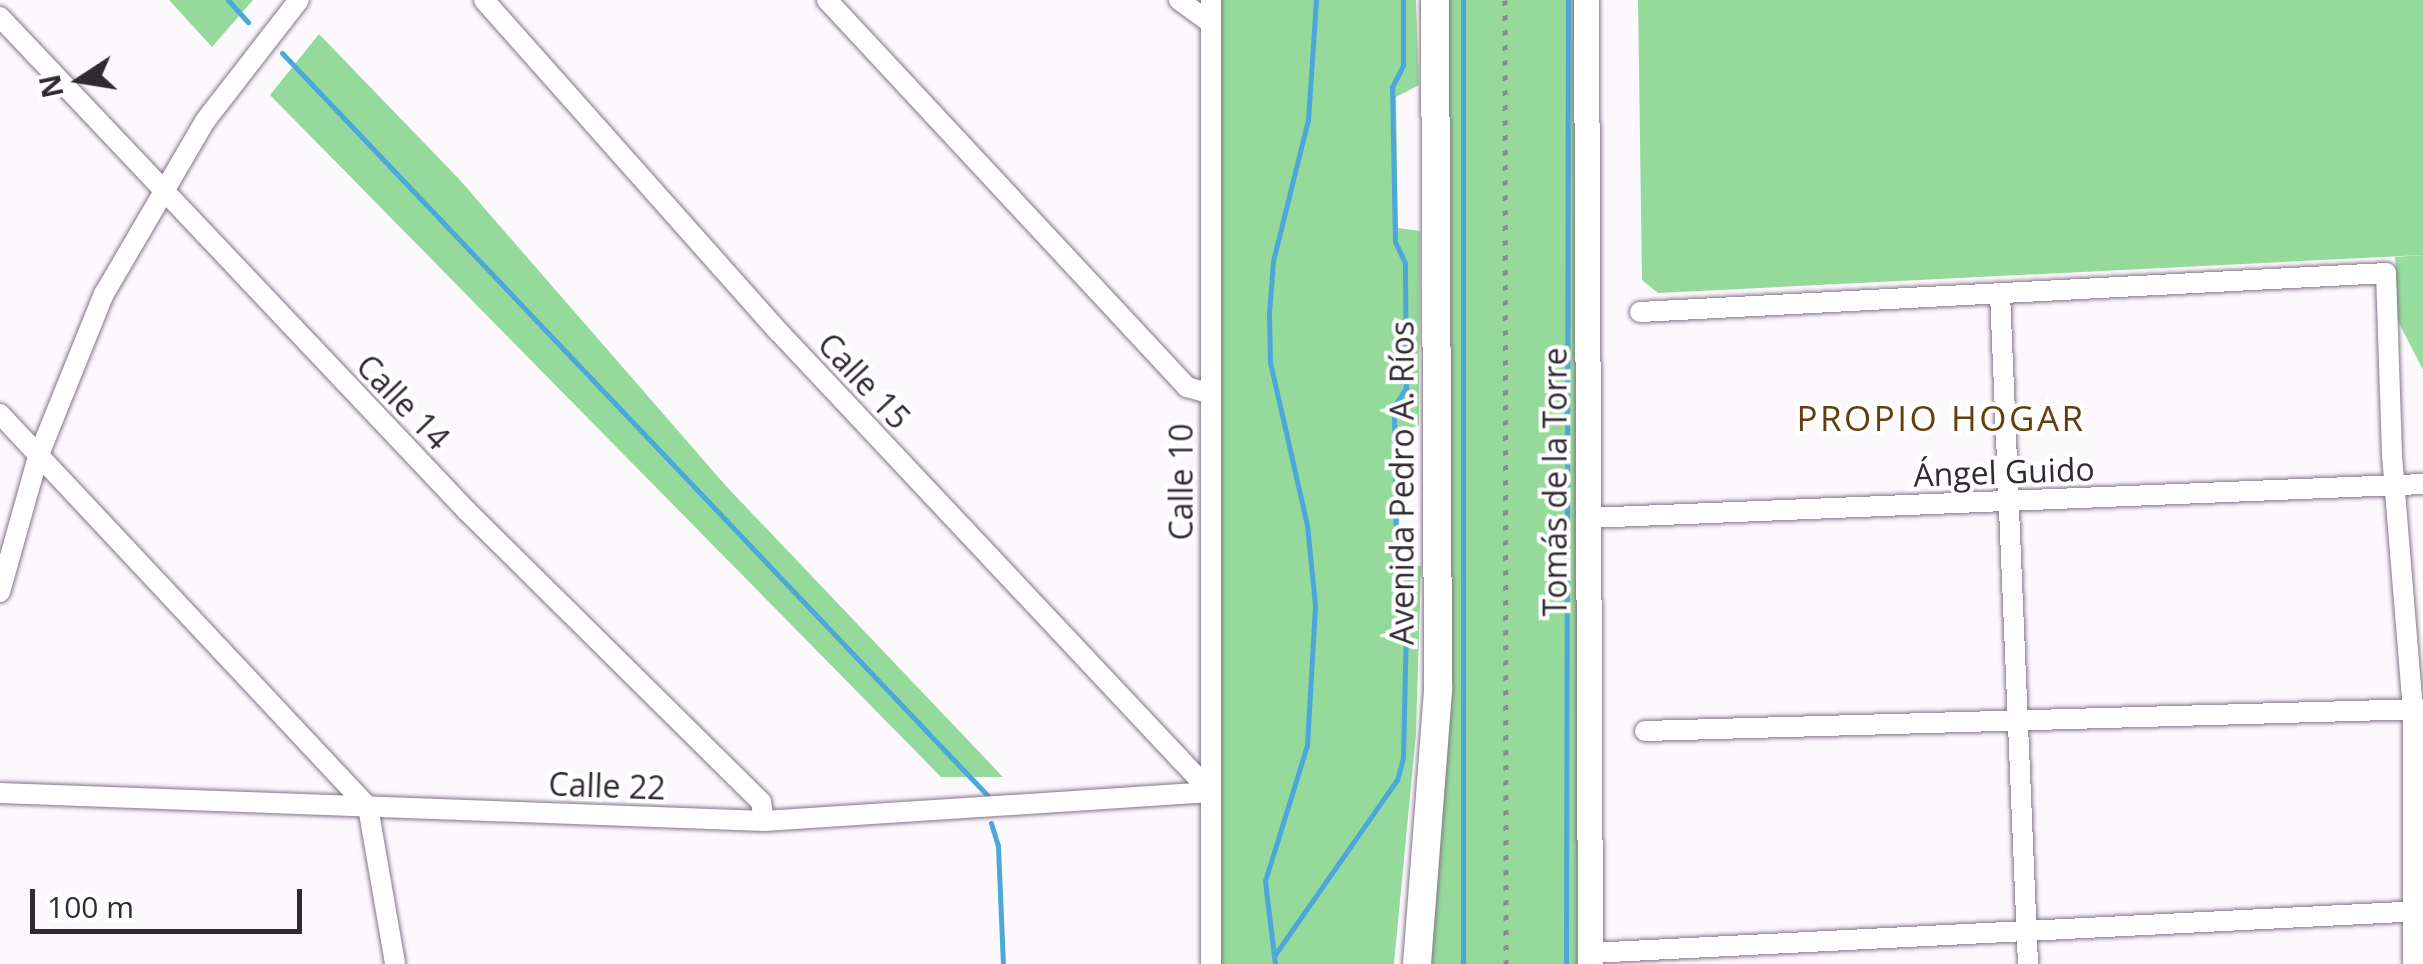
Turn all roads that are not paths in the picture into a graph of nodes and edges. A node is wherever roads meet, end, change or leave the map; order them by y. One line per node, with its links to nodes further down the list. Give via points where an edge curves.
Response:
1 (299, 0): 10 (street, via 205,120)
2 (484, 0): 25 (street, Calle 15, via 804,360)
3 (827, 0): 13 (street, via 1174,373)
4 (1179, 0): 9 (street)
5 (1211, 0): 9 (street, Calle 10)
6 (1435, 0): 33 (main road, Avenida Pedro A. Ríos, via 1438,688)
7 (1586, 0): 19 (street, Tomás de la Torre)
8 (0, 17): 10 (street, Calle 14)
9 (1211, 23): 13 (street, Calle 10)
10 (160, 192): 15 (street, via 104,294); 27 (street, Calle 14, via 467,512 761,802)
11 (2000, 293): 12 (street); 17 (street, via 2386,273); 18 (street)
12 (1640, 312)
13 (1211, 394): 25 (street, Calle 10)
14 (0, 414): 15 (street)
15 (38, 456): 20 (street); 26 (street)
16 (2423, 484): 17 (street, Ángel Guido)
17 (2397, 485): 18 (street, Ángel Guido); 21 (street)
18 (2008, 502): 19 (street, Ángel Guido); 22 (street)
19 (1588, 518): 30 (street, Tomás de la Torre)
20 (0, 592)
21 (2418, 710): 22 (street); 28 (street)
22 (2018, 721): 23 (street); 29 (street)
23 (1646, 731)
24 (0, 792): 26 (street, Calle 22)
25 (1211, 792): 27 (street, Calle 22); 32 (street, Calle 10)
26 (368, 807): 27 (street, Calle 22); 31 (street)
27 (764, 821)
28 (2417, 912): 29 (street); 35 (street)
29 (2026, 931): 30 (street); 34 (street)
30 (1590, 958)
31 (395, 964)
32 (1212, 964)
33 (1416, 964)
34 (2028, 964)
35 (2413, 964)

